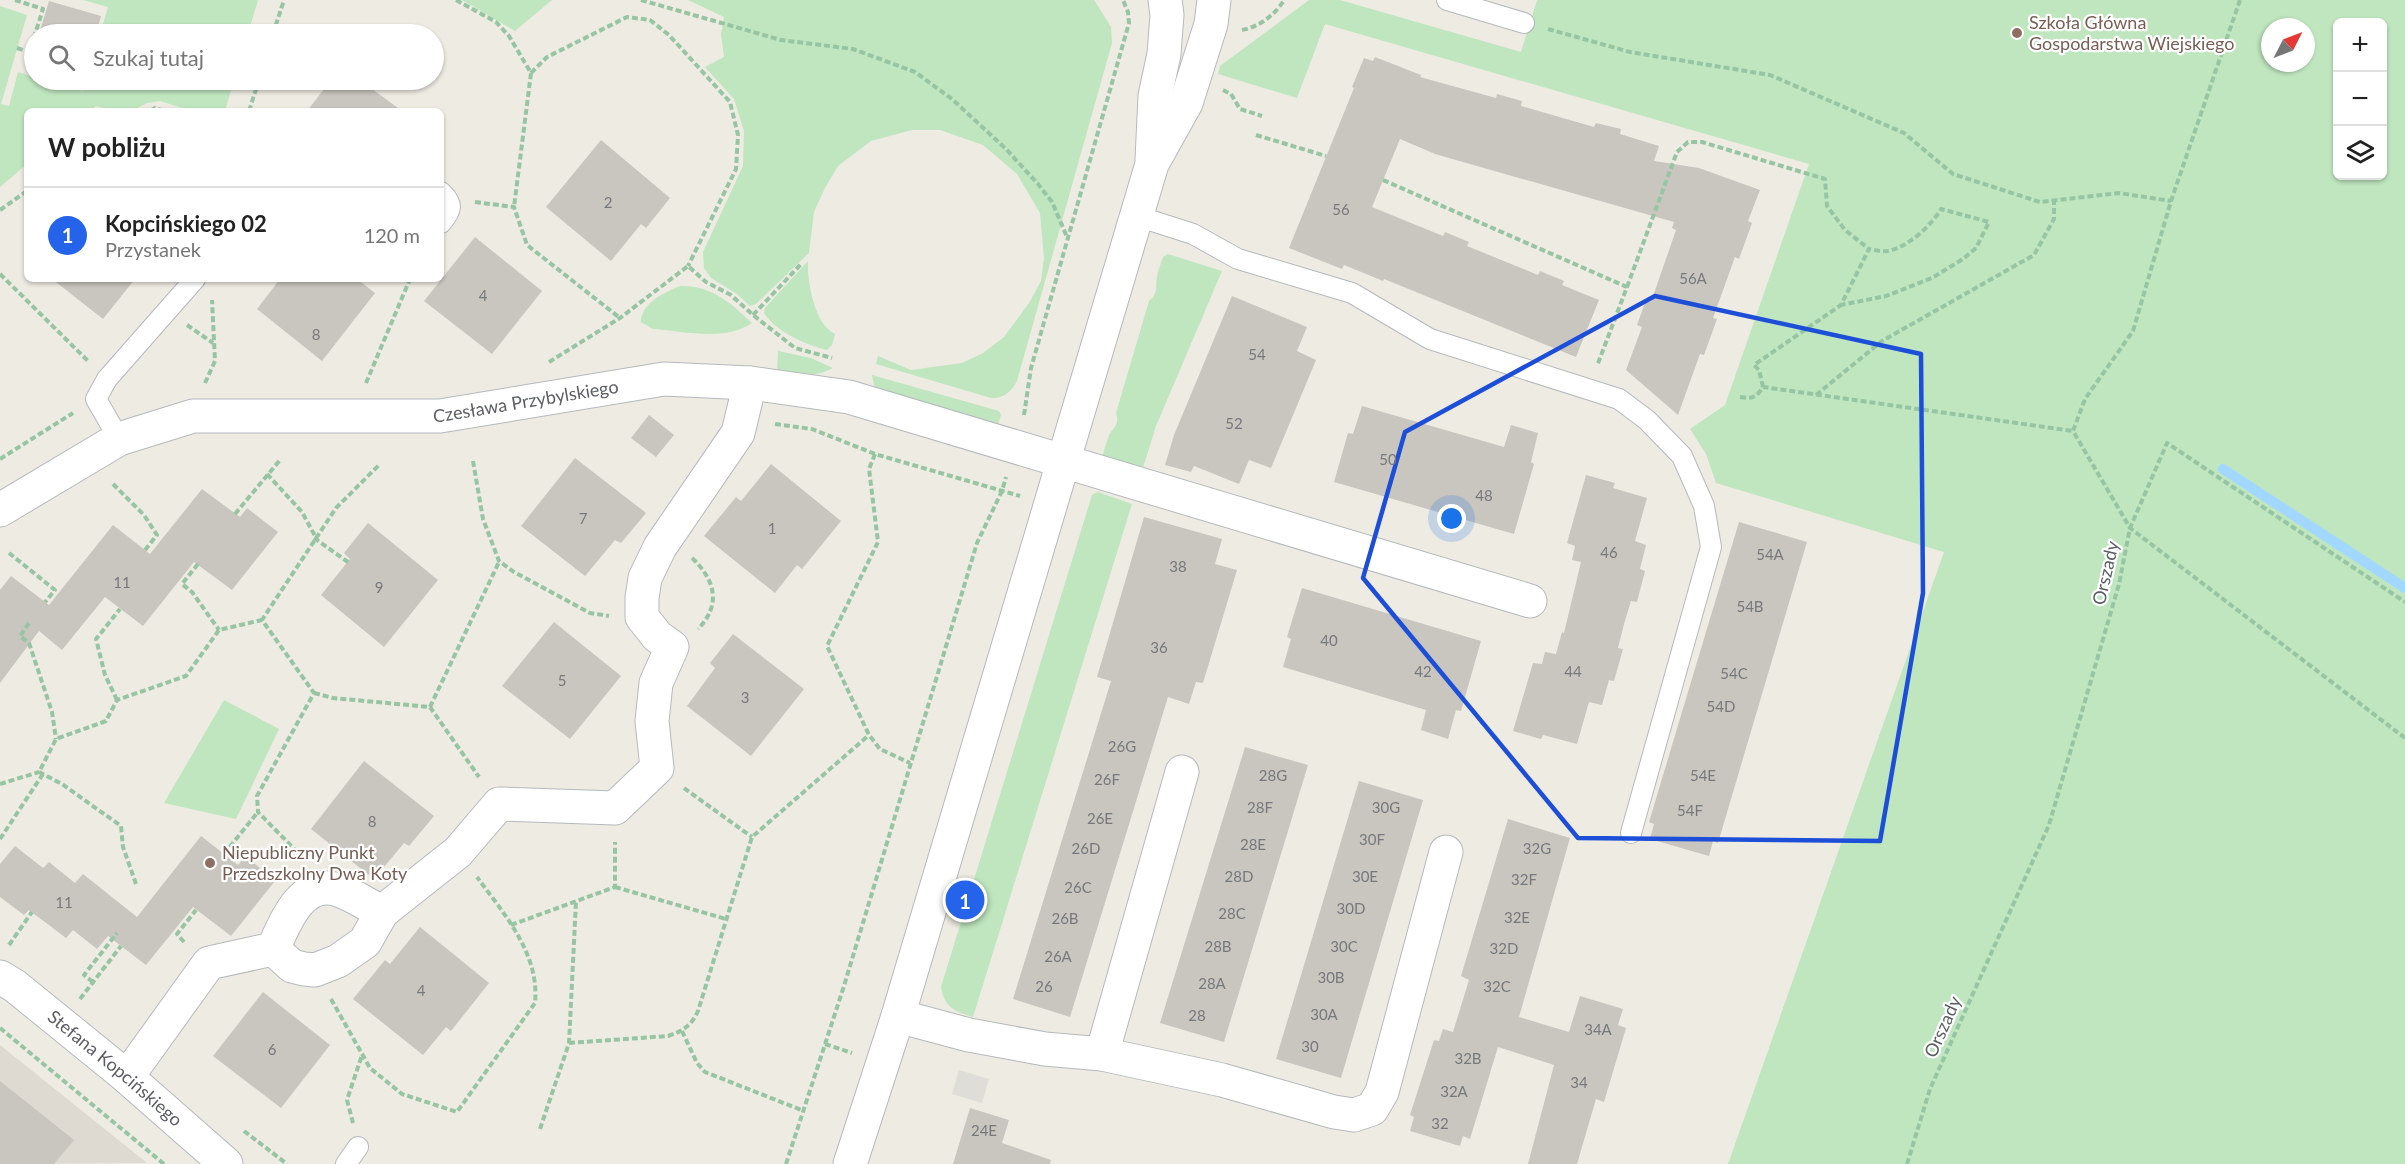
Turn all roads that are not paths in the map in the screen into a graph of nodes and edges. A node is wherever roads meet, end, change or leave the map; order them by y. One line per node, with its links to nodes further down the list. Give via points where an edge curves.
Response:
1 (1165, 0): 5 (street, via 1164,54 1155,96)
2 (1214, 0): 5 (street, via 1211,24 1186,103)
3 (1447, 0): 4 (lane)
4 (1524, 23)
5 (1152, 164): 7 (street)
6 (445, 196): 8 (lane, via 450,207)
7 (1137, 216): 12 (street); 16 (lane, via 1193,234 1238,259 1352,293 1430,339 1619,399 1647,420 1682,456 1704,506 1711,547)
8 (444, 218)
9 (203, 284): 11 (lane, via 107,379 96,399)
10 (750, 383): 11 (street, Czesława Przybylskiego, via 664,379 625,383 440,416 193,417); 12 (street, Czesława Przybylskiego, via 849,397); 18 (street, via 738,433 668,535 645,578 642,617 672,647 656,682 652,721 657,768 615,808 499,804 459,852)
11 (118, 439): 13 (street, Czesława Przybylskiego)
12 (1064, 462): 14 (street, Czesława Przybylskiego); 21 (street)
13 (0, 510)
14 (1530, 601)
15 (1182, 772): 22 (street)
16 (1631, 833)
17 (1446, 852): 22 (street, via 1382,1092 1372,1109 1354,1115 1334,1112 1222,1080)
18 (382, 912): 19 (street, via 365,942 338,961 315,970 292,966); 19 (street, via 334,889 318,889 305,894 292,911)
19 (273, 950): 23 (street, via 209,963)
20 (0, 977): 23 (street, Stefana Kopcińskiego)
21 (898, 1016): 22 (street, via 1044,1049); 27 (street)
22 (1102, 1054)
23 (127, 1077): 25 (street, Stefana Kopcińskiego)
24 (358, 1147): 26 (lane)
25 (226, 1164)
26 (346, 1164)
27 (850, 1164)

